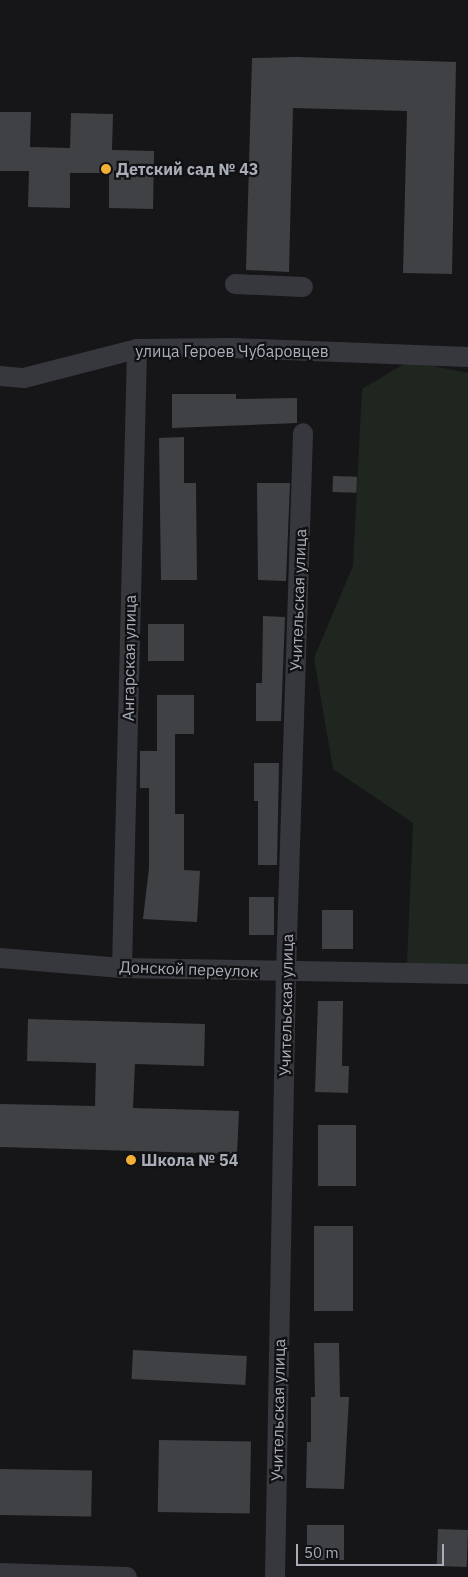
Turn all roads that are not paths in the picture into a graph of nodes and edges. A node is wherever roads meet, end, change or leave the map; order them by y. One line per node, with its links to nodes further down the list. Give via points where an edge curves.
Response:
1 (235, 284): 2 (street)
2 (303, 287)
3 (137, 349): 4 (street, улица Героев Чубаровцев, via 232,348); 5 (street, улица Героев Чубаровцев, via 24,378); 8 (street, Ангарская улица)
4 (468, 356)
5 (0, 376)
6 (302, 434): 9 (street, Учительская улица)
7 (0, 958): 8 (street, Донской переулок)
8 (122, 968): 9 (street, Донской переулок)
9 (286, 972): 10 (street, Донской переулок); 14 (street, Учительская улица)
10 (468, 974)
11 (0, 1573): 12 (street)
12 (98, 1576): 13 (street)
13 (127, 1577)
14 (275, 1577)

